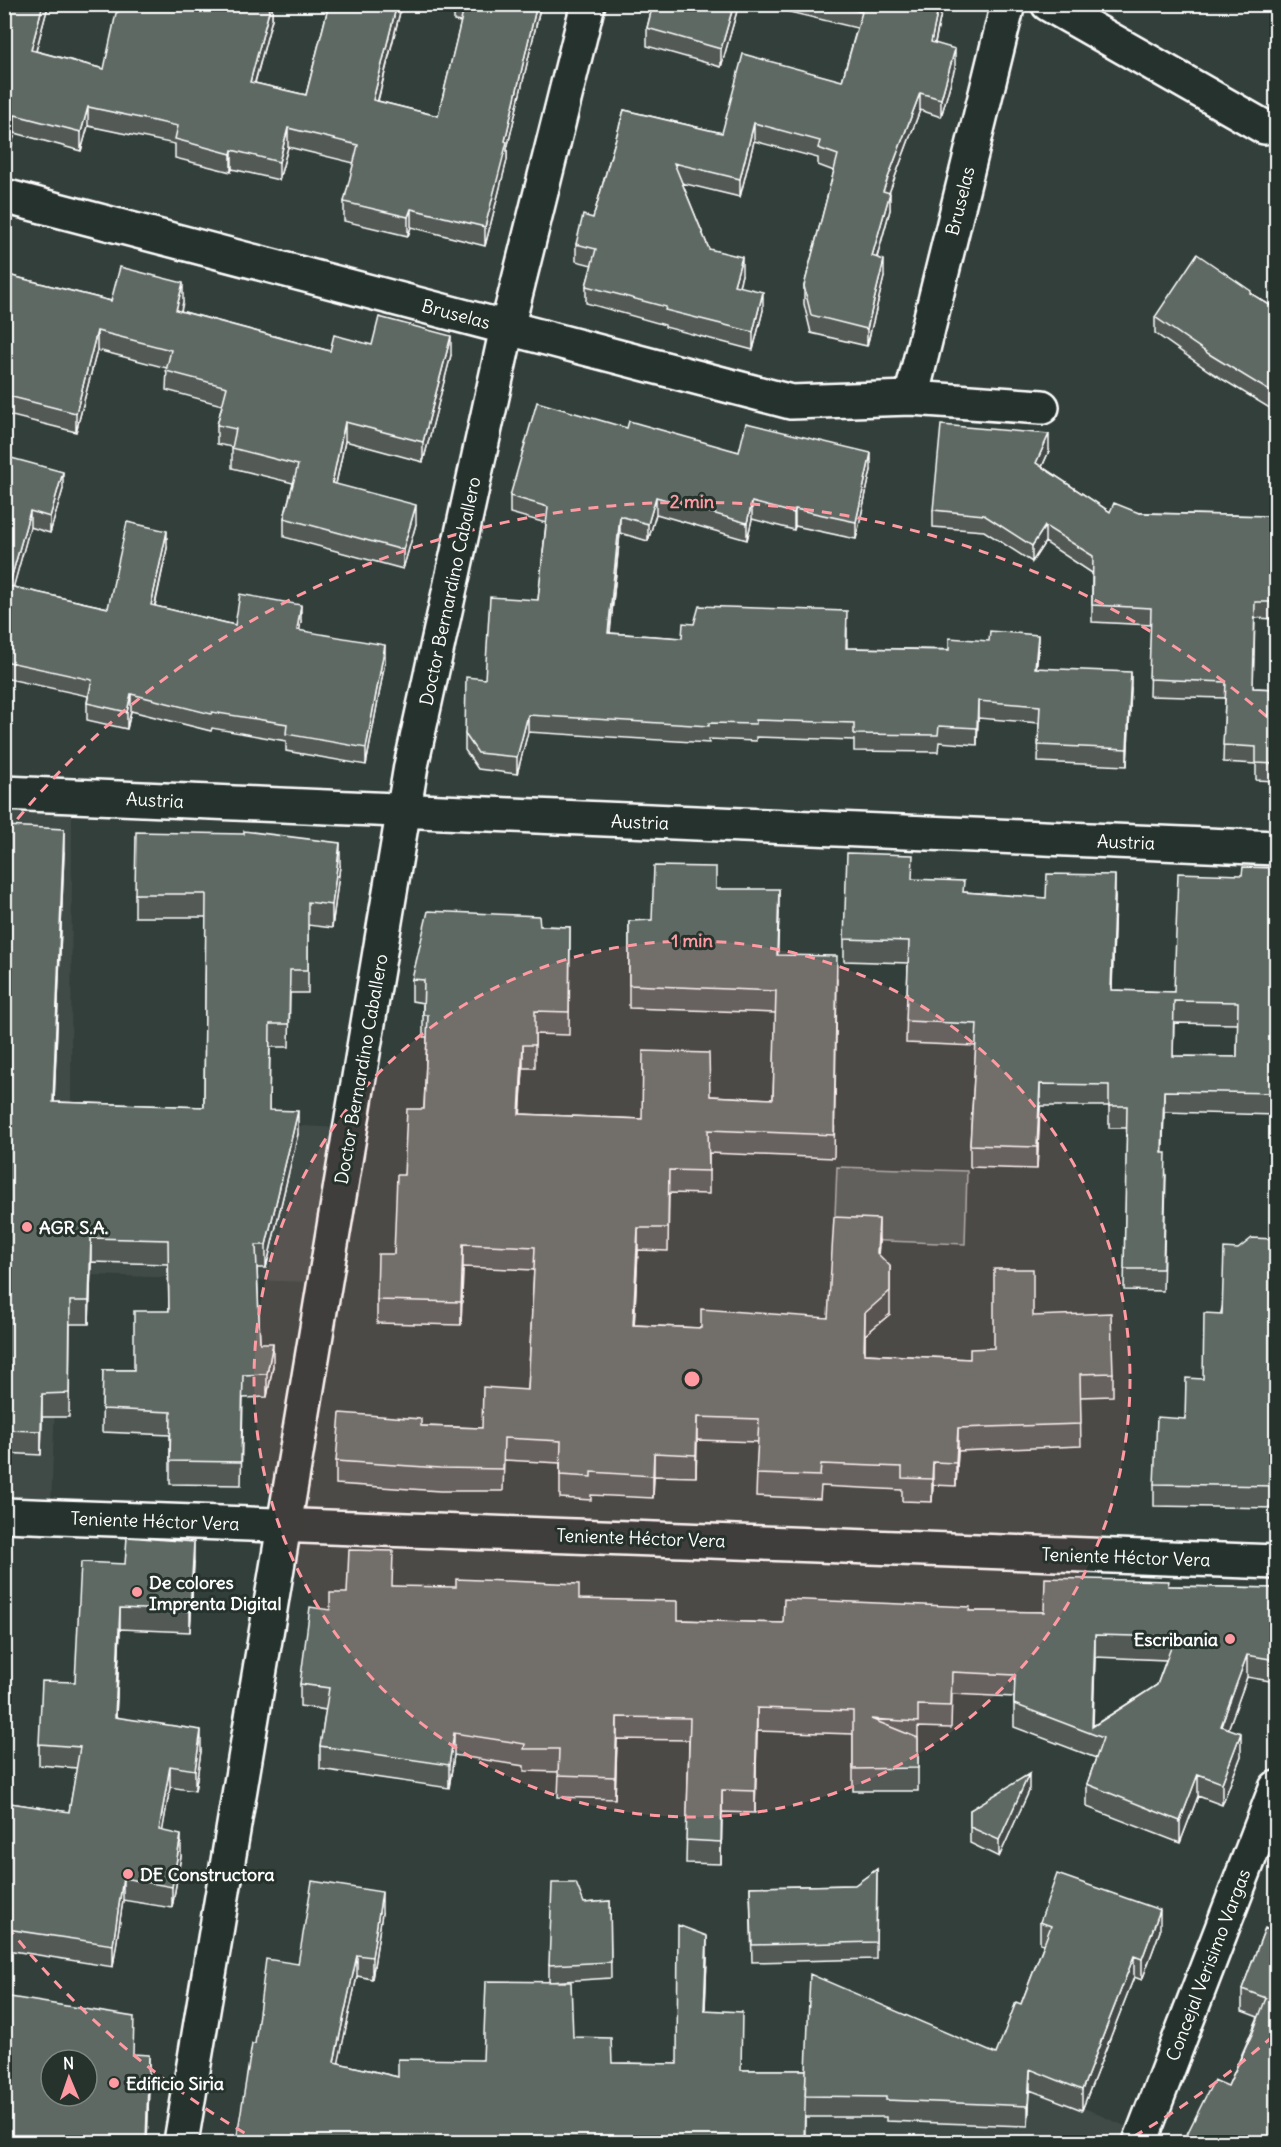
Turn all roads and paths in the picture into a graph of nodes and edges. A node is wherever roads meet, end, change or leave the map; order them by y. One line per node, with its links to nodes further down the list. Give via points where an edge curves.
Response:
1 (588, 4): 6 (street, Doctor Bernardino Caballero)
2 (1008, 4): 7 (street, Bruselas)
3 (1048, 4): 4 (street)
4 (1264, 127)
5 (4, 196): 6 (street, Bruselas)
6 (507, 328): 7 (street, Bruselas, via 791,402); 10 (street, Doctor Bernardino Caballero)
7 (911, 398): 8 (street, Bruselas)
8 (1042, 406)
9 (4, 794): 10 (street, Austria)
10 (404, 812): 11 (street, Austria); 13 (street, Doctor Bernardino Caballero)
11 (1276, 848)
12 (4, 1515): 13 (street, Teniente Héctor Vera)
13 (284, 1525): 14 (street, Teniente Héctor Vera); 16 (street, Doctor Bernardino Caballero)
14 (1276, 1562)
15 (1276, 1788): 17 (street, Concejal Verisimo Vargas)
16 (181, 2142)
17 (1140, 2142)

